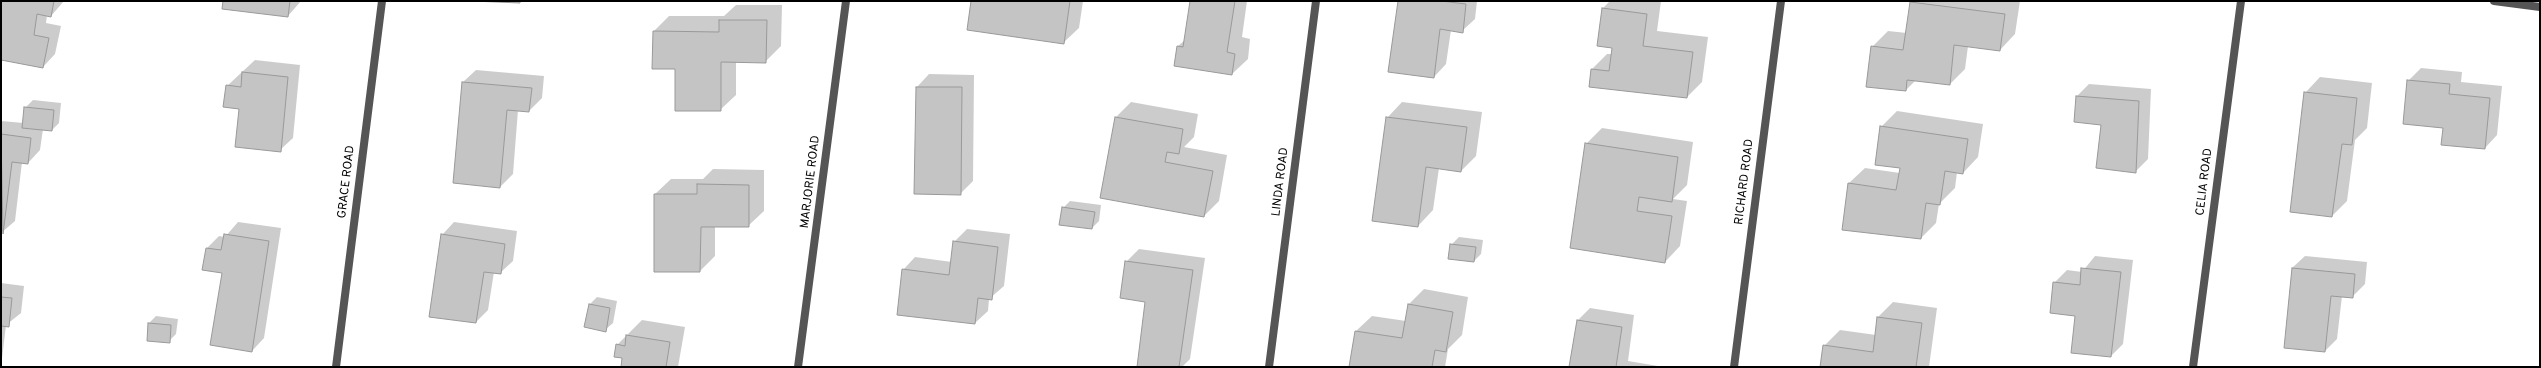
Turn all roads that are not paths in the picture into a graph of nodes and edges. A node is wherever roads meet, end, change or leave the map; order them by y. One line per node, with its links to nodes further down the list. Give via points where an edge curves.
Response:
1 (382, 1): 8 (street, GRACE ROAD)
2 (846, 1): 9 (street, MARJORIE ROAD)
3 (1316, 1): 10 (street, LINDA ROAD)
4 (1781, 1): 11 (street, RICHARD ROAD)
5 (2241, 1): 12 (street, CELIA ROAD)
6 (2494, 1): 7 (street)
7 (2540, 7)
8 (336, 367)
9 (798, 367)
10 (1269, 367)
11 (1734, 367)
12 (2194, 367)

